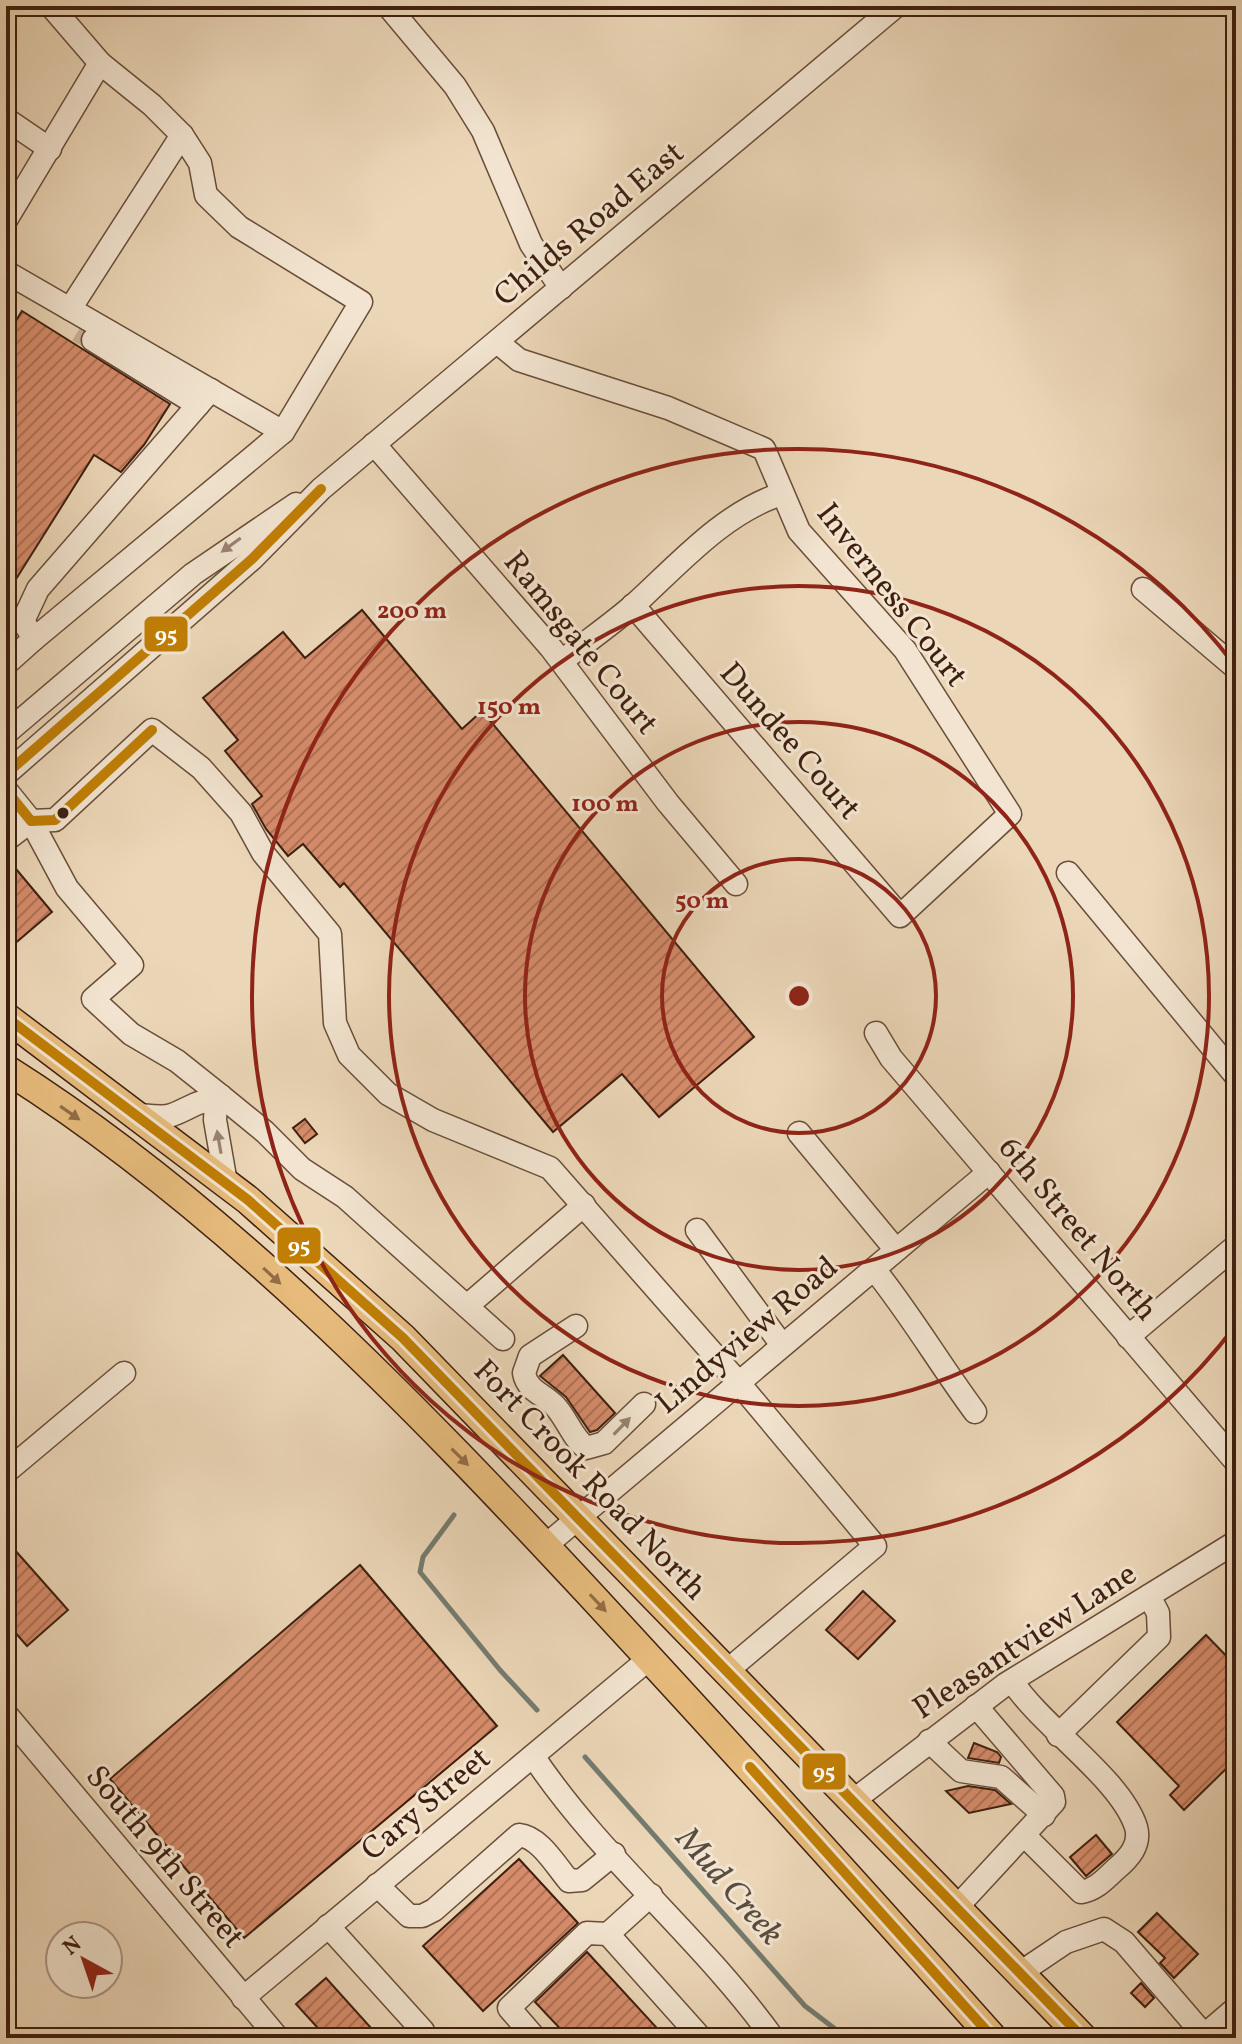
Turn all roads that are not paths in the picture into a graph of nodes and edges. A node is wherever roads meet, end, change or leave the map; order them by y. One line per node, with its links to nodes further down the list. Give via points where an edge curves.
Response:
1 (30, 6): 5 (street)
2 (51, 6): 5 (street)
3 (388, 6): 12 (street, via 455,86 483,131 531,244)
4 (896, 6): 12 (street, Childs Road East)
5 (74, 33): 6 (street)
6 (100, 63): 8 (street); 9 (street)
7 (9, 127): 9 (street)
8 (182, 135): 13 (street); 17 (street, via 200,163 206,195 239,227 361,302)
9 (50, 149): 10 (street)
10 (6, 220)
11 (6, 272): 13 (street)
12 (561, 288): 15 (street, Childs Road East)
13 (70, 309): 16 (street)
14 (45, 310): 16 (street)
15 (497, 342): 18 (street, Childs Road East); 20 (street, Inverness Court, via 519,360 668,408 764,449)
16 (204, 398): 17 (street); 23 (street, via 38,589 23,621)
17 (283, 432): 23 (street)
18 (374, 444): 19 (street, Childs Road East); 24 (street, Ramsgate Court)
19 (321, 489): 27 (street, Childs Road East, one-way to 27, via 193,574); 28 (street, Childs Road East, via 252,559)
20 (781, 494): 22 (street, via 728,521); 34 (street, Inverness Court, via 799,531 905,650 1010,814)
21 (1143, 589): 26 (street)
22 (633, 605): 24 (street); 34 (street, Dundee Court)
23 (34, 639): 25 (street)
24 (562, 661): 33 (street, Ramsgate Court)
25 (6, 664)
26 (1236, 668)
27 (6, 733)
28 (6, 774)
29 (6, 790): 30 (street)
30 (31, 821): 31 (street); 39 (street, via 67,888 132,965 93,999); 44 (street, via 55,820 152,730 201,768 241,813 263,853 330,934 335,1023 349,1055 388,1094 433,1120 550,1168)
31 (6, 840)
32 (1068, 873): 38 (street)
33 (736, 884)
34 (900, 916)
35 (6, 1017): 40 (main road, Fort Crook Road North)
36 (876, 1033): 42 (street, 6th Street North, via 891,1058)
37 (6, 1069): 62 (main road, one-way to 62, via 90,1126 263,1267 465,1461)
38 (1236, 1076)
39 (218, 1098): 40 (street, via 167,1118); 43 (street, one-way to 39, via 215,1120); 49 (street, via 265,1132 302,1169 345,1197)
40 (138, 1115): 43 (main road, Fort Crook Road North)
41 (799, 1133): 47 (street)
42 (989, 1172): 47 (street, Lindyview Road); 51 (street, 6th Street North)
43 (226, 1183): 60 (main road, Fort Crook Road North, via 391,1327)
44 (584, 1205): 49 (street); 55 (street)
45 (697, 1230): 53 (street)
46 (1236, 1246): 51 (street)
47 (896, 1250): 48 (street, Lindyview Road)
48 (874, 1269): 53 (street, Lindyview Road); 57 (street)
49 (467, 1306): 52 (street)
50 (576, 1326): 56 (street, one-way to 56, via 530,1356 524,1373 532,1388 555,1405 577,1441 586,1448 604,1443)
51 (1128, 1337): 58 (street, 6th Street North)
52 (503, 1339)
53 (782, 1345): 55 (street, Lindyview Road)
54 (124, 1373): 59 (street)
55 (738, 1382): 60 (street, Lindyview Road); 65 (street, via 875,1546)
56 (644, 1404)
57 (975, 1412)
58 (1236, 1462)
59 (6, 1472)
60 (580, 1517): 62 (street, Lindyview Road); 65 (main road, Fort Crook Road North)
61 (1236, 1542): 63 (street, Pleasantview Lane)
62 (545, 1546): 64 (main road, one-way to 64)
63 (1149, 1596): 66 (street, Pleasantview Lane); 69 (street, via 1158,1613 1159,1637)
64 (650, 1658): 71 (street, Cary Street); 90 (main road)
65 (728, 1670): 72 (main road, Fort Crook Road North)
66 (1012, 1681): 67 (street, Pleasantview Lane); 69 (street)
67 (976, 1706): 70 (street, Pleasantview Lane); 73 (street, via 1053,1796)
68 (6, 1714): 82 (street, South 9th Street)
69 (1058, 1735): 74 (street, via 1110,1788 1136,1827 1137,1843 1130,1857 1091,1891 1081,1892)
70 (929, 1741): 72 (street, Pleasantview Lane); 73 (street, via 961,1771 1001,1777)
71 (533, 1756): 75 (street); 76 (street, Cary Street)
72 (854, 1800): 78 (main road, Fort Crook Road North)
73 (1044, 1815): 74 (street)
74 (1024, 1835): 78 (street)
75 (614, 1854): 76 (street, via 582,1880 569,1881 536,1842 519,1835 422,1916 409,1916); 77 (street)
76 (377, 1885): 79 (street, Cary Street)
77 (651, 1895): 80 (street); 89 (street, via 738,1990)
78 (957, 1907): 81 (main road, Fort Crook Road North)
79 (328, 1926): 82 (street, Cary Street); 86 (street, via 423,2031)
80 (608, 1934): 87 (street, via 587,1933 509,2008); 88 (street)
81 (1020, 1973): 84 (street, via 1066,1942 1104,1929 1124,1942); 91 (main road, Fort Crook Road North)
82 (243, 1998): 85 (street, South 9th Street)
83 (1235, 2010): 84 (street)
84 (1202, 2036)
85 (278, 2038)
86 (415, 2038)
87 (535, 2038)
88 (701, 2038)
89 (773, 2038)
90 (993, 2038)
91 (1083, 2038)

